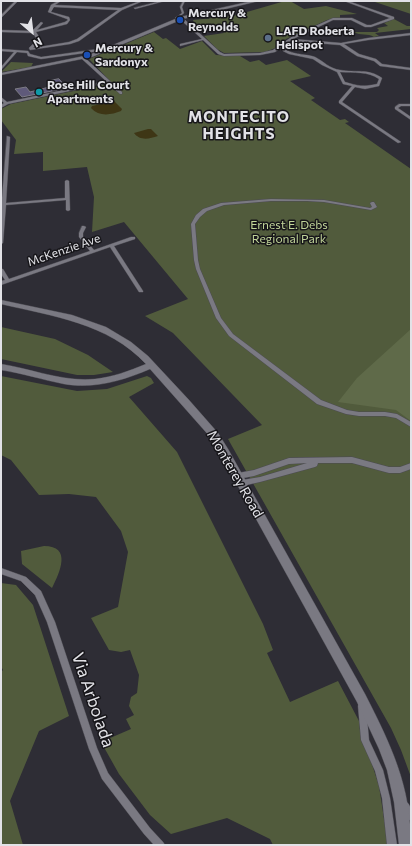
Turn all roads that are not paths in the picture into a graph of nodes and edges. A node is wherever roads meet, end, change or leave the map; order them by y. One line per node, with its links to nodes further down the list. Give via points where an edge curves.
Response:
1 (17, 1): 10 (street)
2 (60, 1): 8 (street)
3 (142, 1): 9 (street)
4 (164, 1): 9 (street)
5 (184, 1): 11 (street, via 183,12 176,18)
6 (257, 1): 11 (street)
7 (345, 1): 17 (street, via 393,18 371,26 352,19 333,19)
8 (52, 6): 9 (street); 14 (street, via 50,12 66,17 68,21)
9 (121, 9): 23 (street, via 78,40)
10 (1, 17)
11 (180, 19): 16 (street); 21 (street)
12 (42, 23): 14 (street)
13 (1, 30): 14 (street)
14 (34, 31): 23 (street, via 39,40)
15 (411, 34): 18 (street)
16 (204, 39): 19 (street); 20 (street, via 222,54 260,54)
17 (289, 40): 18 (street); 20 (street)
18 (341, 44): 27 (street, via 382,65)
19 (181, 45)
20 (282, 47): 28 (street, via 290,53 314,58)
21 (106, 49): 23 (street, via 41,58 28,55); 25 (street)
22 (1, 50): 24 (street)
23 (29, 50): 24 (street)
24 (16, 52): 26 (street)
25 (83, 58): 29 (street); 30 (street)
26 (1, 69)
27 (411, 69)
28 (338, 71): 31 (street, via 344,83); 31 (street, via 368,72 381,80 378,85 372,87)
29 (1, 74)
30 (108, 82): 32 (street); 34 (street)
31 (354, 86): 39 (street, via 340,102)
32 (121, 93)
33 (1, 98): 34 (street)
34 (7, 103): 36 (street)
35 (411, 105): 37 (street, via 400,105 396,108)
36 (1, 108)
37 (411, 119)
38 (8, 137): 41 (street)
39 (399, 142)
40 (1, 177): 41 (street)
41 (6, 177): 44 (street)
42 (67, 182): 43 (street)
43 (67, 199): 44 (street); 46 (street)
44 (4, 204): 49 (street)
45 (372, 204): 59 (street, via 375,207 371,209 324,201 296,200 212,206 198,216 194,224 196,260 202,280 224,328 294,385 332,408 359,414 397,416)
46 (68, 210)
47 (84, 227): 51 (street, via 82,237)
48 (133, 238): 50 (street, McKenzie Ave)
49 (1, 243)
50 (111, 245): 51 (street, McKenzie Ave); 55 (street)
51 (93, 251): 53 (street, McKenzie Ave)
52 (1, 270): 53 (street)
53 (7, 280): 54 (street, McKenzie Ave)
54 (1, 283)
55 (141, 291)
56 (1, 302): 57 (street, Monterey Road, via 72,318 103,329 128,344)
57 (151, 365): 58 (street, via 114,379 89,383); 64 (street, Monterey Road, via 215,436)
58 (1, 367)
59 (411, 425)
60 (352, 460): 61 (street); 62 (street, via 389,470); 63 (street, via 318,463)
61 (289, 461): 63 (street); 64 (street)
62 (411, 466)
63 (294, 469): 64 (street, via 258,481)
64 (240, 480): 66 (street, Monterey Road)
65 (1, 571): 69 (street, Via Arbolada, via 23,579 38,594 51,622 93,749 105,776)
66 (361, 698): 67 (street, Monterey Road, via 390,761); 70 (street, Monterey Road, via 365,740 379,770 386,798)
67 (399, 791): 68 (street, Monterey Road); 71 (street, Monterey Road)
68 (411, 816)
69 (160, 845)
70 (392, 845)
71 (406, 845)

